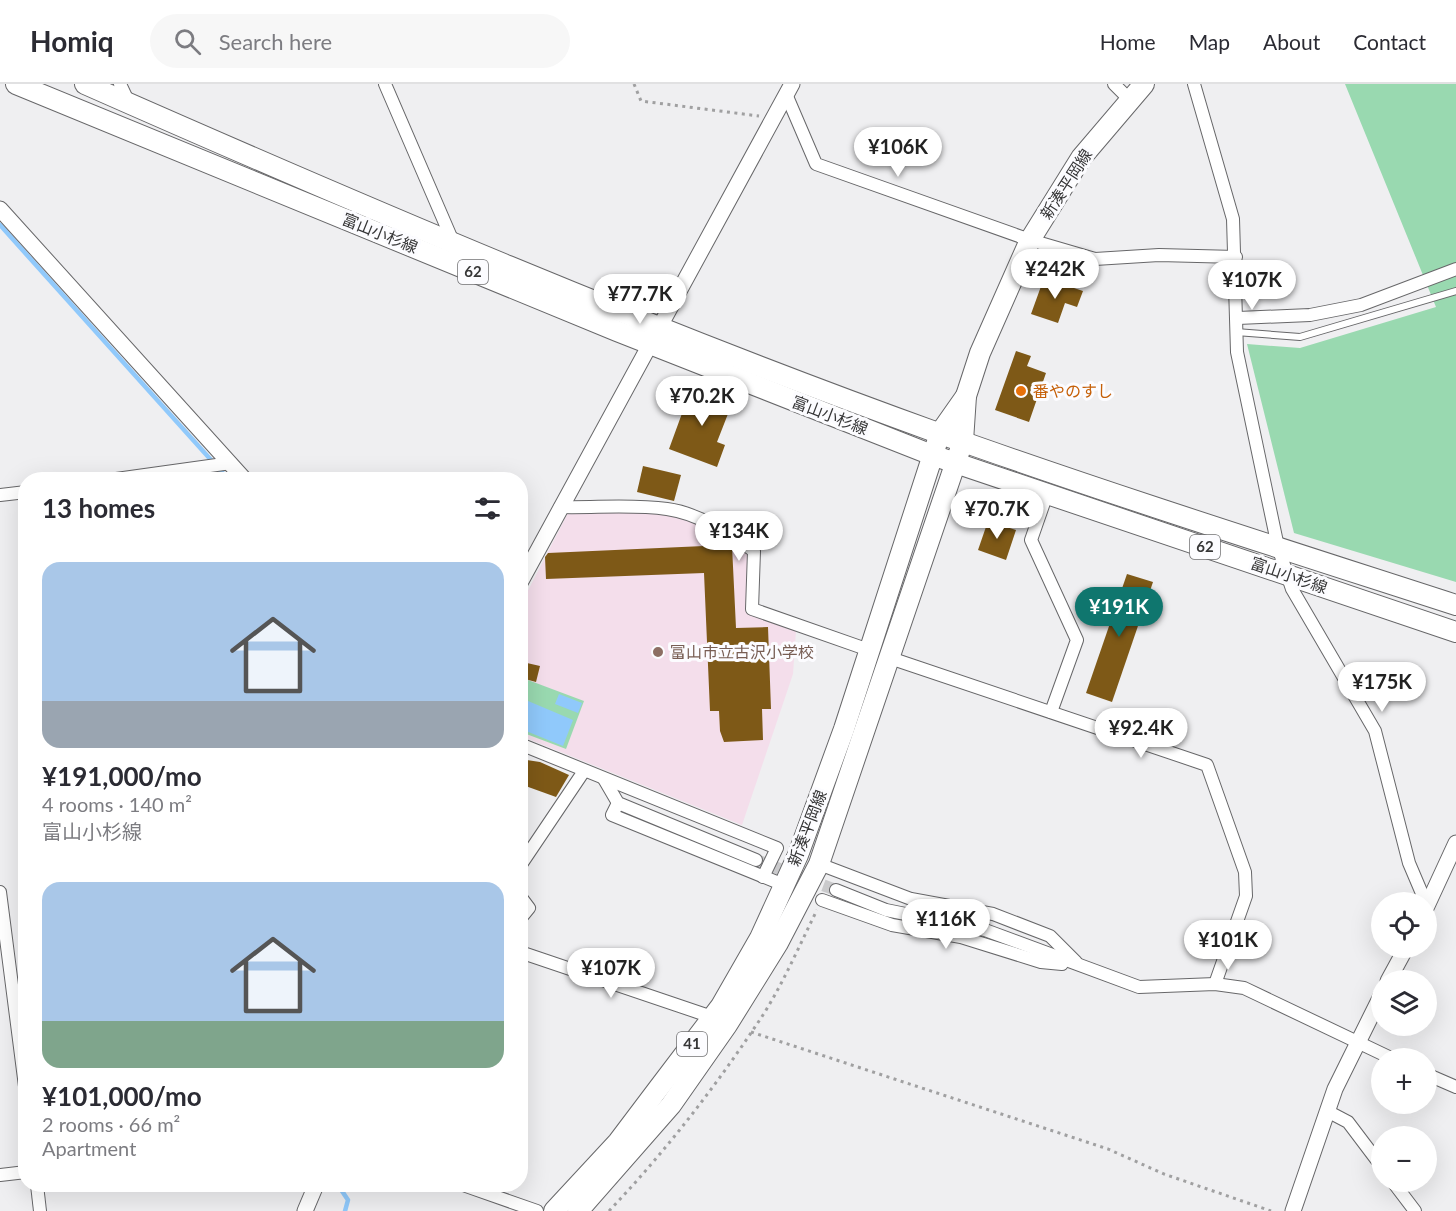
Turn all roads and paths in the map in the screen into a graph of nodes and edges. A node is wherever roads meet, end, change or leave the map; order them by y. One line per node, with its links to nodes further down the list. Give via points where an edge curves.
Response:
1 (16, 84): 21 (main road, 富山小杉線 / 62)
2 (85, 84): 11 (main road, 富山小杉線 / 62)
3 (120, 84): 11 (street)
4 (385, 84): 15 (street)
5 (634, 84): 12 (path, via 641,101)
6 (1113, 84): 10 (street)
7 (1144, 84): 10 (main road, 新湊平岡線 / 41)
8 (1194, 84): 16 (street, via 1233,219)
9 (789, 89): 12 (street); 14 (street, via 816,164)
10 (1130, 99): 14 (main road, 新湊平岡線 / 41, via 1081,158)
11 (129, 103): 15 (main road, 富山小杉線 / 62)
12 (772, 118): 21 (street)
13 (0, 209): 26 (street)
14 (1030, 240): 16 (street, via 1095,259 1159,255); 22 (main road, 新湊平岡線 / 41, via 980,353)
15 (455, 245): 21 (main road, 富山小杉線 / 62)
16 (1236, 257): 19 (street)
17 (1456, 269): 19 (street, via 1361,304 1310,315)
18 (1456, 291): 20 (lane, via 1300,337)
19 (1238, 318): 20 (street)
20 (1236, 332): 34 (street)
21 (653, 335): 23 (main road, 富山小杉線 / 62); 25 (main road, 富山小杉線 / 62); 33 (street)
22 (966, 396): 23 (main road, 新湊平岡線 / 41); 24 (main road, 新湊平岡線 / 41)
23 (940, 433): 24 (main road, 富山小杉線 / 62); 25 (main road, 新湊平岡線 / 41)
24 (963, 441): 27 (main road, 新湊平岡線 / 41); 34 (main road, 富山小杉線 / 62)
25 (932, 455): 27 (main road, 富山小杉線 / 62); 39 (main road, 新湊平岡線 / 41)
26 (231, 463): 28 (street); 29 (street)
27 (954, 463): 31 (main road, 富山小杉線 / 62); 40 (main road, 新湊平岡線 / 41)
28 (166, 472)
29 (238, 472)
30 (18, 493): 32 (street)
31 (1047, 494): 36 (main road, 富山小杉線 / 62); 41 (street, via 1031,540 1077,640)
32 (0, 495)
33 (560, 507): 35 (street); 39 (street, via 667,509 687,514 754,551 752,609)
34 (1278, 547): 36 (street); 37 (main road, 富山小杉線 / 62)
35 (528, 568)
36 (1286, 574): 38 (main road, 富山小杉線 / 62); 54 (street, via 1375,731 1409,863)
37 (1456, 605)
38 (1456, 632)
39 (869, 650): 51 (main road, 新湊平岡線 / 41, via 844,729)
40 (890, 658): 41 (street); 49 (main road, 新湊平岡線 / 41)
41 (1051, 712): 59 (street, via 1207,765 1245,872 1246,896)
42 (528, 747): 43 (street)
43 (584, 771): 44 (street); 47 (street)
44 (604, 779): 45 (street); 50 (street, via 777,848)
45 (618, 803): 48 (street); 50 (street, via 612,816)
46 (1456, 843): 55 (street)
47 (528, 854)
48 (756, 860)
49 (819, 864): 58 (street, via 911,899 993,914 1050,936); 80 (main road, 新湊平岡線 / 41, via 778,943 727,1025 671,1104)
50 (763, 877): 51 (street)
51 (784, 885): 61 (main road, 新湊平岡線 / 41, via 760,938)
52 (836, 890): 58 (street, via 886,910 986,930)
53 (0, 892): 62 (street)
54 (1421, 892)
55 (1433, 892)
56 (822, 900): 58 (street, via 892,924 961,938 1041,962)
57 (528, 955): 61 (street)
58 (1079, 965): 59 (street, via 1139,987)
59 (1215, 984): 64 (street, via 1244,988)
60 (1371, 1015): 64 (street)
61 (712, 1017): 79 (main road, 新湊平岡線 / 41, via 618,1142)
62 (18, 1032)
63 (751, 1032): 81 (path, via 1108,1149 1164,1174)
64 (1356, 1043): 65 (street); 68 (street)
65 (1371, 1049)
66 (1437, 1079): 67 (street)
67 (1456, 1087)
68 (1327, 1111): 69 (street, via 1348,1122); 82 (street)
69 (1371, 1152)
70 (18, 1173): 71 (street)
71 (0, 1175)
72 (38, 1192): 76 (street)
73 (313, 1192): 77 (street)
74 (484, 1192): 78 (street)
75 (1401, 1192): 83 (street)
76 (40, 1211)
77 (305, 1211)
78 (537, 1211)
79 (554, 1211)
80 (578, 1211)
81 (1271, 1211)
82 (1293, 1211)
83 (1415, 1211)

